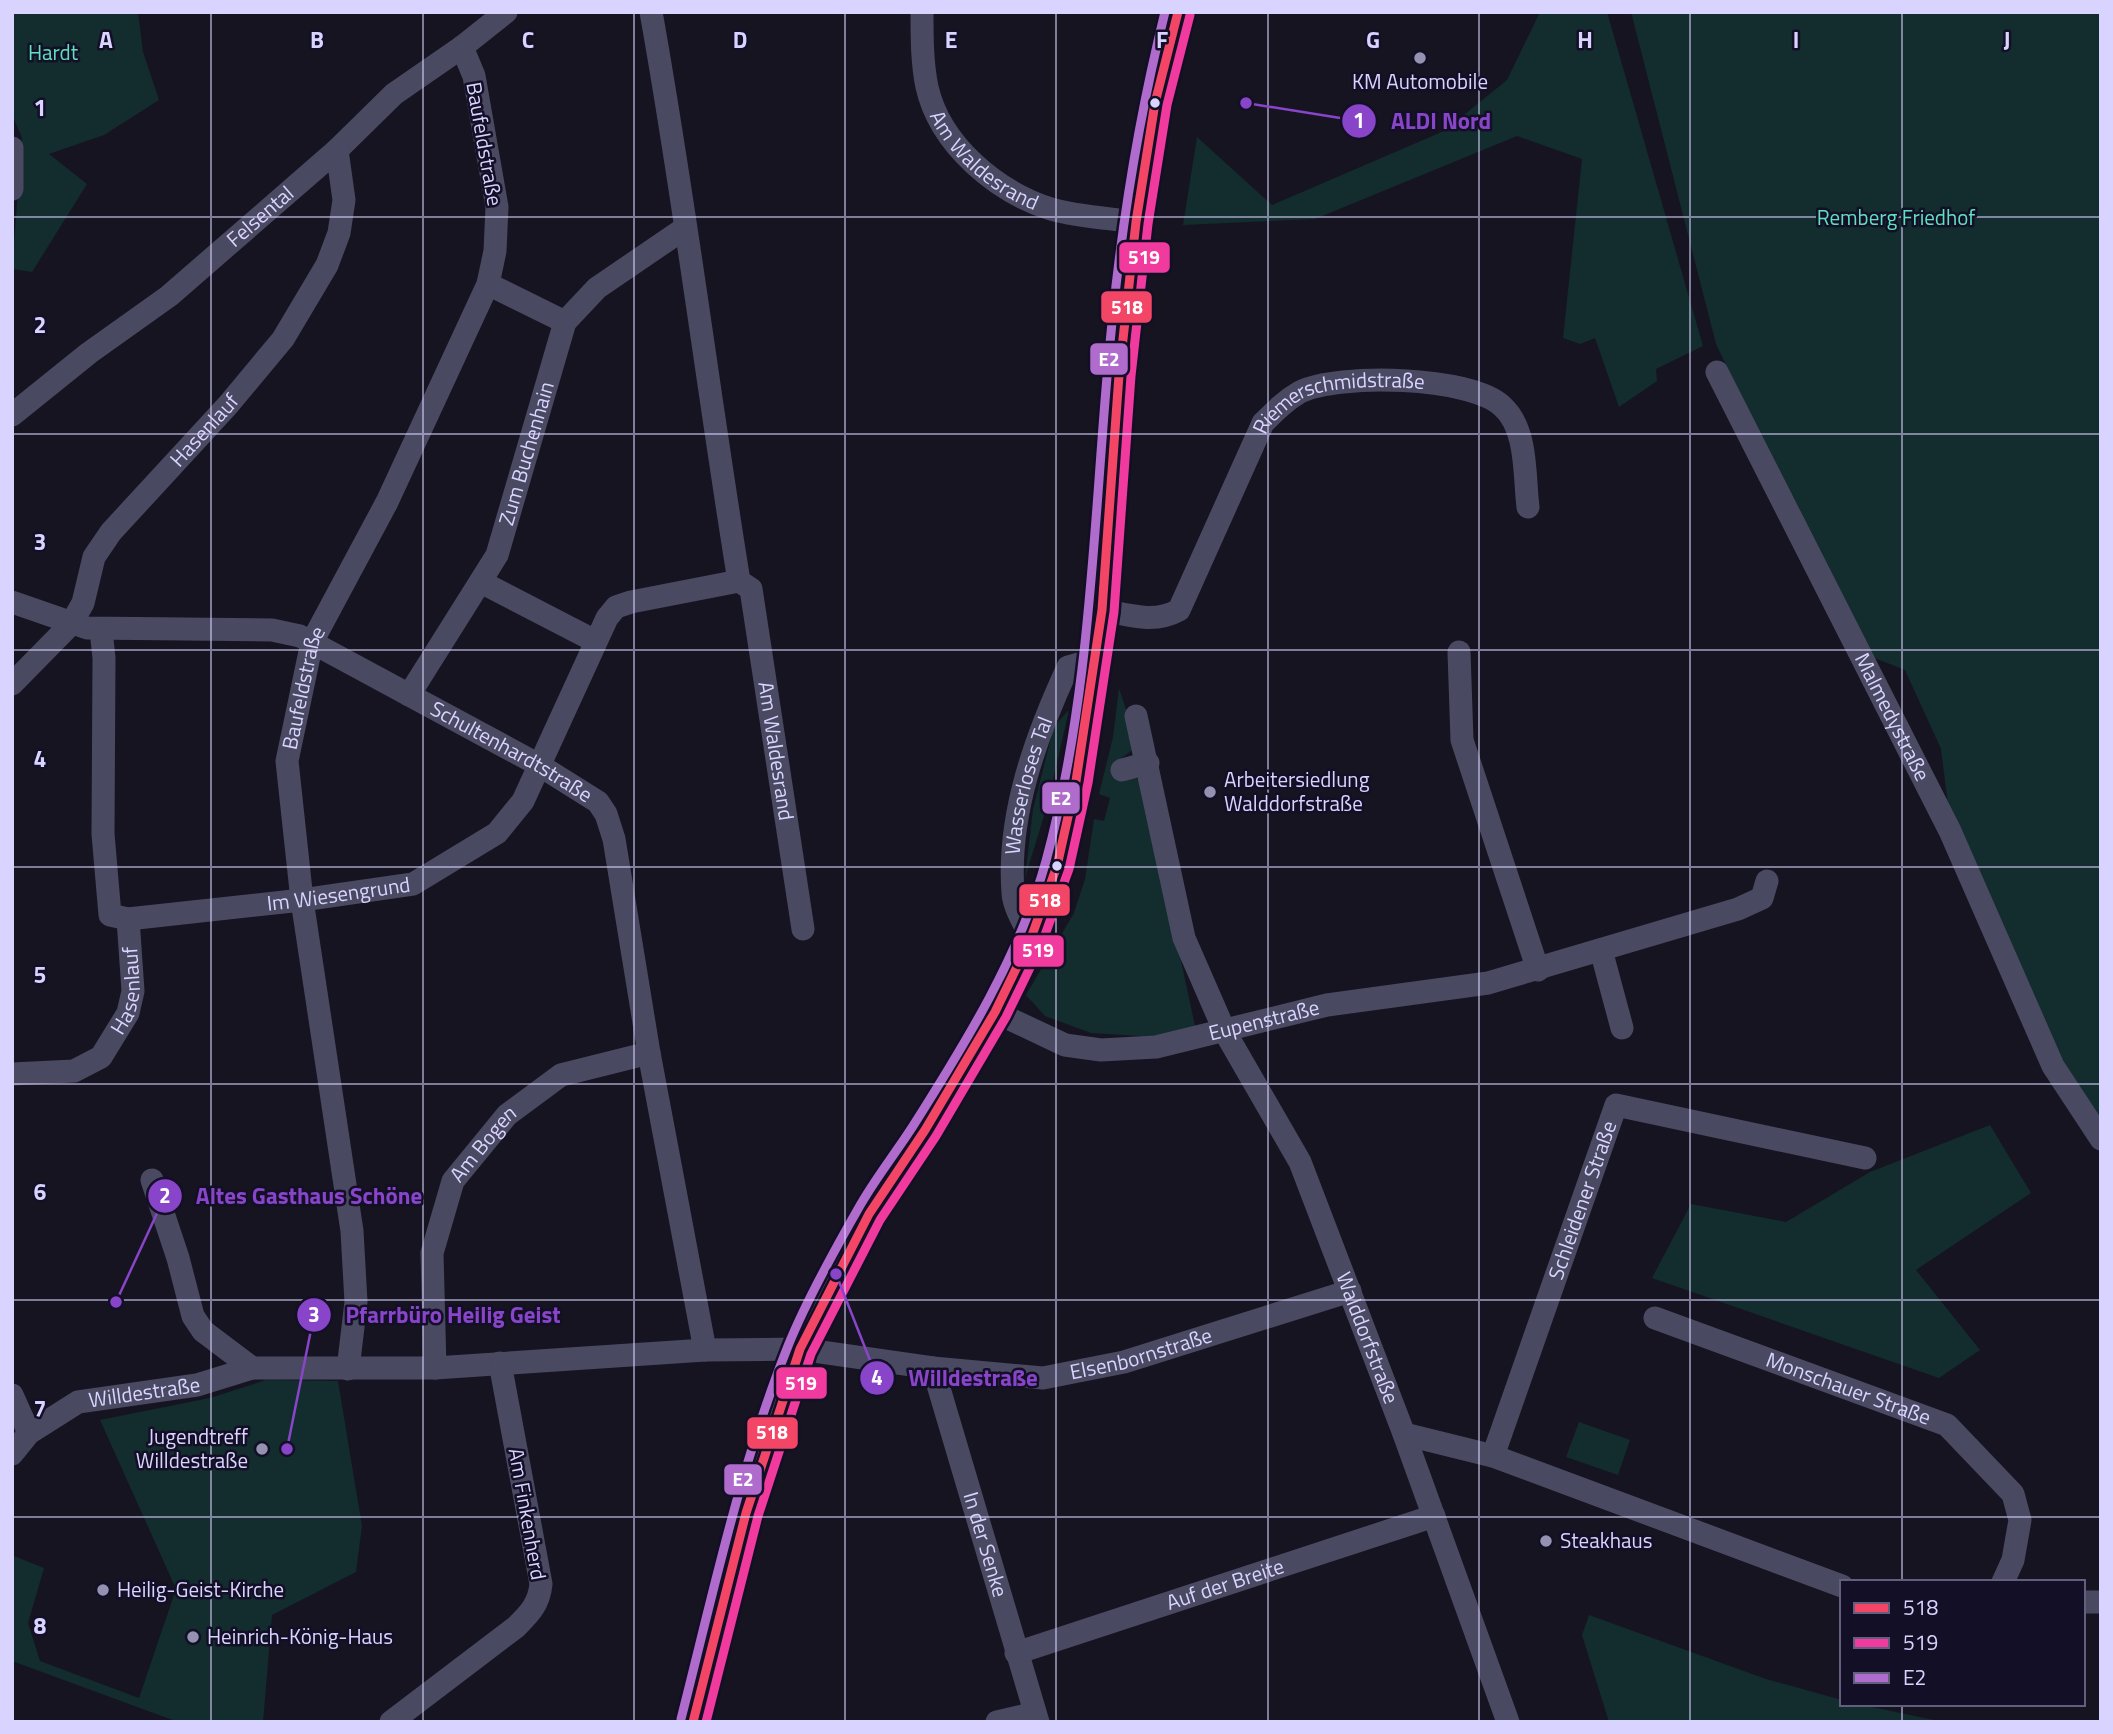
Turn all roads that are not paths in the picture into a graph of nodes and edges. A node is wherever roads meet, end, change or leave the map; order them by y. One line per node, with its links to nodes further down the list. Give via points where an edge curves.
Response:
1 (506, 12): 5 (street, Felsental)
2 (651, 12): 10 (street, Am Waldesrand)
3 (922, 12): 9 (street, Am Waldesrand, via 927,87 955,144 1017,196 1053,209)
4 (1178, 12): 9 (main road, Wasserloses Tal, via 1155,103)
5 (462, 47): 7 (street, Felsental, via 394,93); 11 (street, Baufeldstraße, via 474,76 497,207)
6 (12, 148): 8 (street)
7 (337, 150): 14 (street, Felsental, via 169,296); 20 (street, Hasenlauf, via 344,200 339,233 327,265 283,339 96,551 83,603)
8 (12, 189)
9 (1136, 222): 19 (main road, Wasserloses Tal, via 1119,375)
10 (685, 228): 12 (street, via 597,288); 16 (street, Am Waldesrand)
11 (488, 284): 12 (street); 23 (street, Baufeldstraße, via 387,502)
12 (565, 322): 17 (street, Zum Buchenhain, via 498,555)
13 (1717, 372): 44 (street, Malmedystraße, via 1950,831 2053,1066)
14 (12, 415)
15 (1528, 508): 19 (street, Riemerschmidstraße, via 1517,430 1503,406 1486,395 1437,382 1370,382 1302,391 1263,423 1178,610 1149,619)
16 (739, 581): 22 (street, via 616,607); 35 (street, Am Waldesrand, via 751,589)
17 (481, 582): 22 (street); 27 (street, Zum Buchenhain)
18 (12, 602): 20 (street, Schultenhardtstraße)
19 (1102, 610): 25 (main road, Wasserloses Tal)
20 (71, 624): 21 (street, Schultenhardtstraße); 26 (street, Hasenlauf)
21 (101, 629): 23 (street, Schultenhardtstraße, via 272,630); 34 (street, Hasenlauf, via 103,834 110,915)
22 (595, 641): 30 (street)
23 (312, 642): 27 (street, Schultenhardtstraße); 33 (street, Baufeldstraße, via 287,761)
24 (1459, 652): 38 (street, via 1462,740)
25 (1096, 659): 36 (main road, Wasserloses Tal, via 1076,782 1059,854); 36 (street, Wasserloses Tal, via 1068,667 1046,714 1025,778 1013,896)
26 (12, 684)
27 (410, 695): 30 (street, Schultenhardtstraße)
28 (1136, 716): 29 (street, Walddorfstraße)
29 (1148, 763): 31 (street); 41 (street, Walddorfstraße, via 1184,938)
30 (539, 765): 33 (street, Im Wiesengrund, via 523,801 497,833 413,884); 42 (street, Schultenhardtstraße, via 598,802 606,814)
31 (1122, 770)
32 (1767, 881): 37 (street, Eupenstraße, via 1762,898 1738,909)
33 (302, 900): 34 (street, Im Wiesengrund); 55 (street, Baufeldstraße, via 352,1231 356,1303)
34 (128, 919): 43 (street, Hasenlauf, via 133,991 128,1013 101,1057 74,1071)
35 (803, 929)
36 (1031, 938): 39 (main road, Wasserloses Tal)
37 (1601, 950): 38 (street, Eupenstraße); 40 (street)
38 (1538, 970): 41 (street, Eupenstraße, via 1488,983 1328,1005)
39 (995, 1012): 41 (street, Eupenstraße, via 1065,1045 1101,1051 1156,1047); 49 (main road, Wasserloses Tal, via 869,1214)
40 (1622, 1028)
41 (1225, 1032): 47 (street, Walddorfstraße, via 1300,1162)
42 (649, 1053): 50 (street, Schultenhardtstraße); 52 (street, Am Bogen, via 561,1075 506,1115 453,1181 432,1253)
43 (12, 1074)
44 (2101, 1139)
45 (1865, 1158): 60 (street, Schleidener Straße, via 1616,1105)
46 (152, 1180): 53 (street, via 193,1316 203,1331)
47 (1350, 1291): 54 (street, Elsenbornstraße, via 1124,1362 1043,1378); 58 (street, Walddorfstraße)
48 (1655, 1318): 62 (street, Monschauer Straße, via 1947,1425 2013,1493 2020,1520 2014,1560)
49 (800, 1349): 50 (street, Willdestraße); 54 (street, Elsenbornstraße); 67 (main road, Wasserloses Tal, via 746,1513)
50 (705, 1350): 51 (street, Willdestraße)
51 (500, 1363): 52 (street, Willdestraße); 66 (street, Am Finkenherd, via 541,1584 539,1598 516,1627)
52 (435, 1367): 55 (street, Willdestraße)
53 (252, 1368): 55 (street, Willdestraße); 57 (street, Willdestraße, via 197,1385 78,1402)
54 (933, 1368): 64 (street, In der Senke)
55 (348, 1369)
56 (12, 1395): 57 (street)
57 (29, 1433): 59 (street, Willdestraße)
58 (1404, 1434): 60 (street); 61 (street, Walddorfstraße)
59 (12, 1454)
60 (1493, 1456): 63 (street)
61 (1434, 1516): 64 (street, Auf der Breite); 69 (street, Walddorfstraße)
62 (2004, 1580)
63 (1840, 1585)
64 (1016, 1653): 65 (street, In der Senke)
65 (1037, 1717): 68 (street)
66 (391, 1722)
67 (693, 1722)
68 (996, 1722)
69 (1508, 1722)

